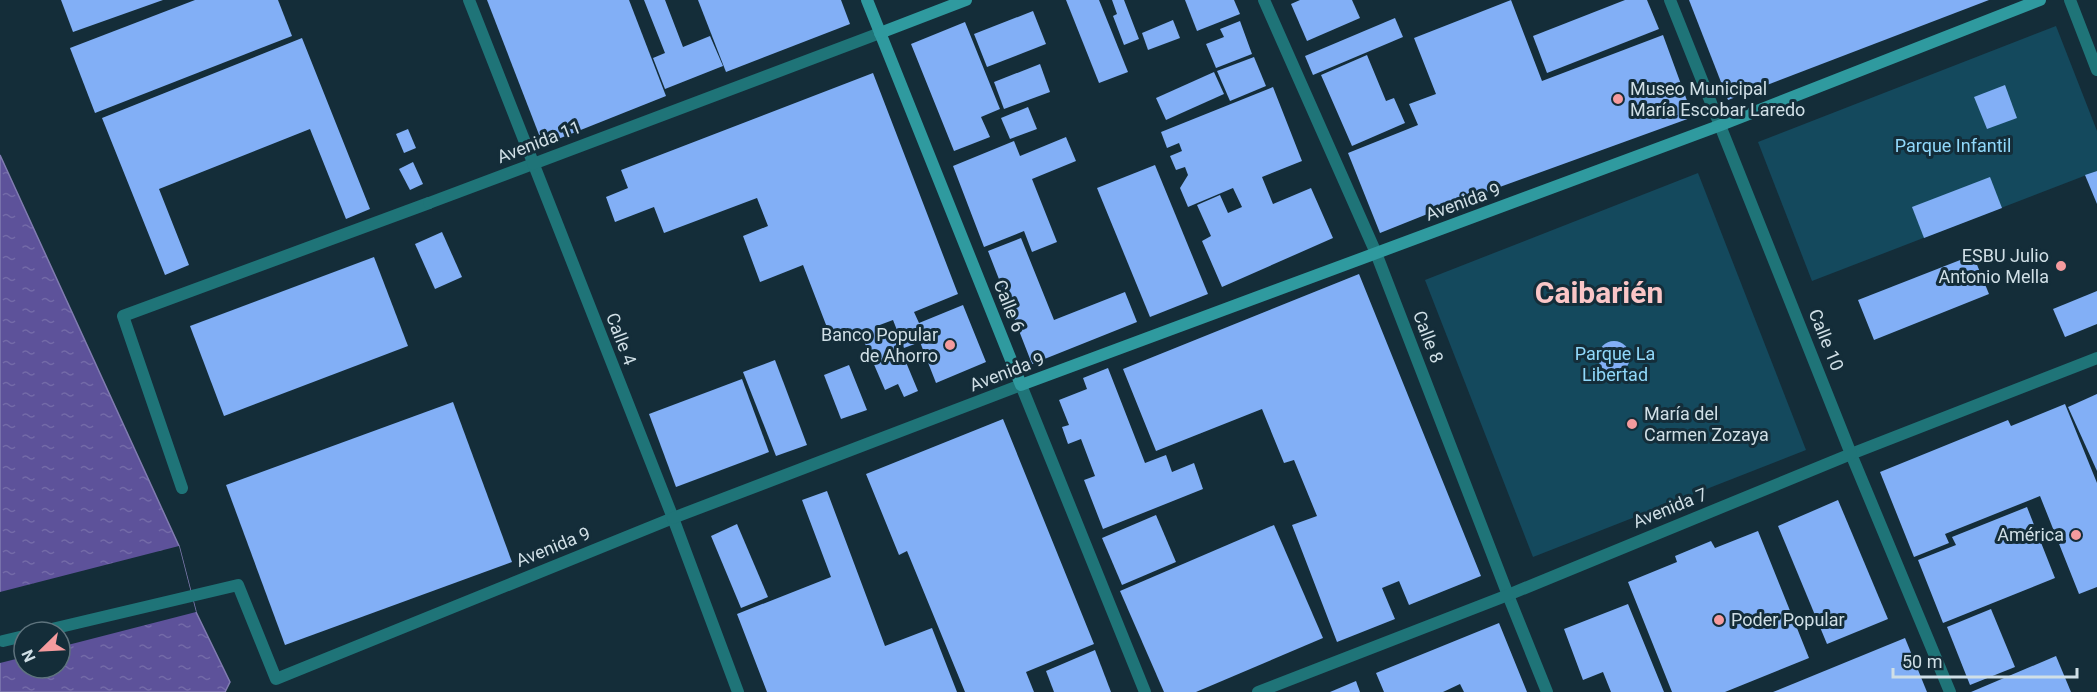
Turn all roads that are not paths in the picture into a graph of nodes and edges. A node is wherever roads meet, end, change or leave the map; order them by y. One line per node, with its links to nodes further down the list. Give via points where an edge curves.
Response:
1 (469, 0): 11 (street, Calle 4)
2 (867, 0): 8 (main road, Calle 6)
3 (966, 0): 8 (main road, Avenida 11)
4 (1264, 0): 12 (street, Calle 8)
5 (1670, 0): 10 (street, Calle 10)
6 (2040, 0): 10 (main road, Avenida 9)
7 (2070, 0): 9 (street)
8 (880, 33): 11 (street, Avenida 11); 14 (main road, Calle 6)
9 (2097, 70)
10 (1721, 125): 12 (main road, Avenida 9); 15 (street, Calle 10)
11 (533, 164): 16 (street, Avenida 11, via 123,316); 17 (street, Calle 4)
12 (1376, 253): 14 (main road, Avenida 9); 18 (street, Calle 8)
13 (2097, 358): 15 (street, Avenida 7)
14 (1022, 385): 17 (street, Avenida 9); 23 (street, Calle 6)
15 (1851, 454): 18 (street, Avenida 7); 26 (street, Calle 10)
16 (182, 488)
17 (673, 518): 19 (street, Avenida 9, via 276,679 238,585); 22 (street, Calle 4)
18 (1508, 595): 24 (street, Avenida 7); 25 (street, Calle 8)
19 (72, 624)
20 (12, 639): 21 (street)
21 (3, 641)
22 (738, 692)
23 (1145, 692)
24 (1258, 692)
25 (1547, 692)
26 (1950, 692)

